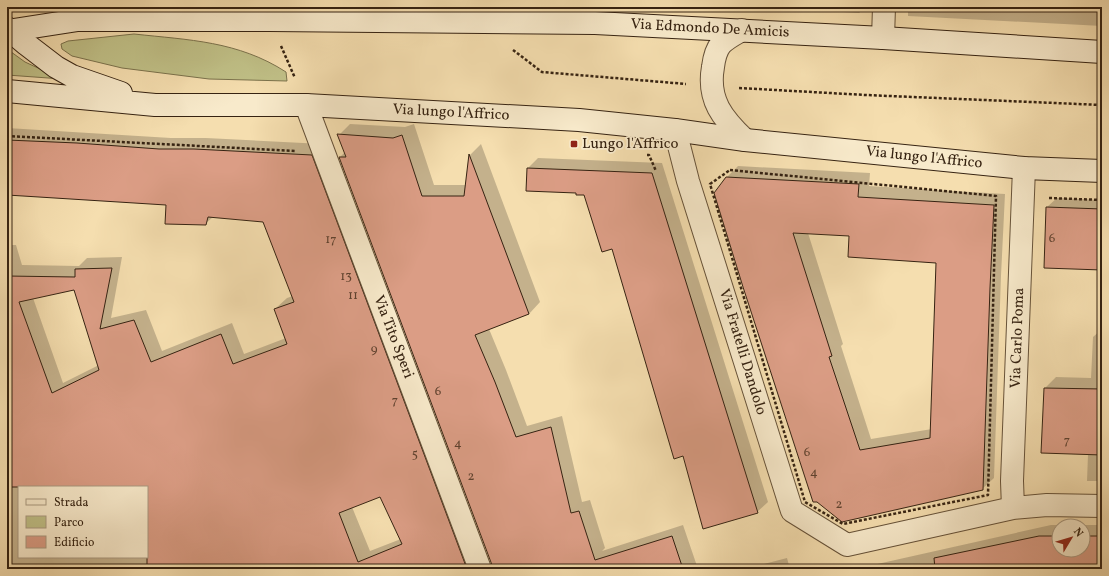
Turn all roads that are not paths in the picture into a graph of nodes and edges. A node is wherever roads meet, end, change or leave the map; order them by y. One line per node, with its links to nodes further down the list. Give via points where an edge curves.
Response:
1 (884, 7): 6 (street)
2 (268, 14): 3 (street, Via Edmondo De Amicis); 4 (street, Via Edmondo De Amicis, via 78,20)
3 (417, 14): 5 (street, Via Edmondo De Amicis)
4 (8, 30): 10 (street, Via lungo l'Affrico, via 56,67 72,76)
5 (742, 30): 6 (street, Via Edmondo De Amicis); 12 (street, via 727,39 718,49 711,86 723,116)
6 (883, 38): 7 (street, Via Edmondo De Amicis)
7 (1102, 52)
8 (7, 91): 10 (street, Via lungo l'Affrico)
9 (306, 104): 10 (street, Via lungo l'Affrico); 11 (street, Via lungo l'Affrico, via 579,120); 17 (street, Via Tito Speri)
10 (155, 105)
11 (675, 130): 12 (street, Via lungo l'Affrico); 16 (street, Via Fratelli Dandolo, via 688,181 792,511 847,545)
12 (745, 140): 13 (street, Via lungo l'Affrico)
13 (1024, 168): 14 (street, Via lungo l'Affrico); 16 (street, Via Carlo Poma)
14 (1102, 171)
15 (1102, 506): 16 (street, via 1047,505)
16 (1012, 508)
17 (480, 569)

